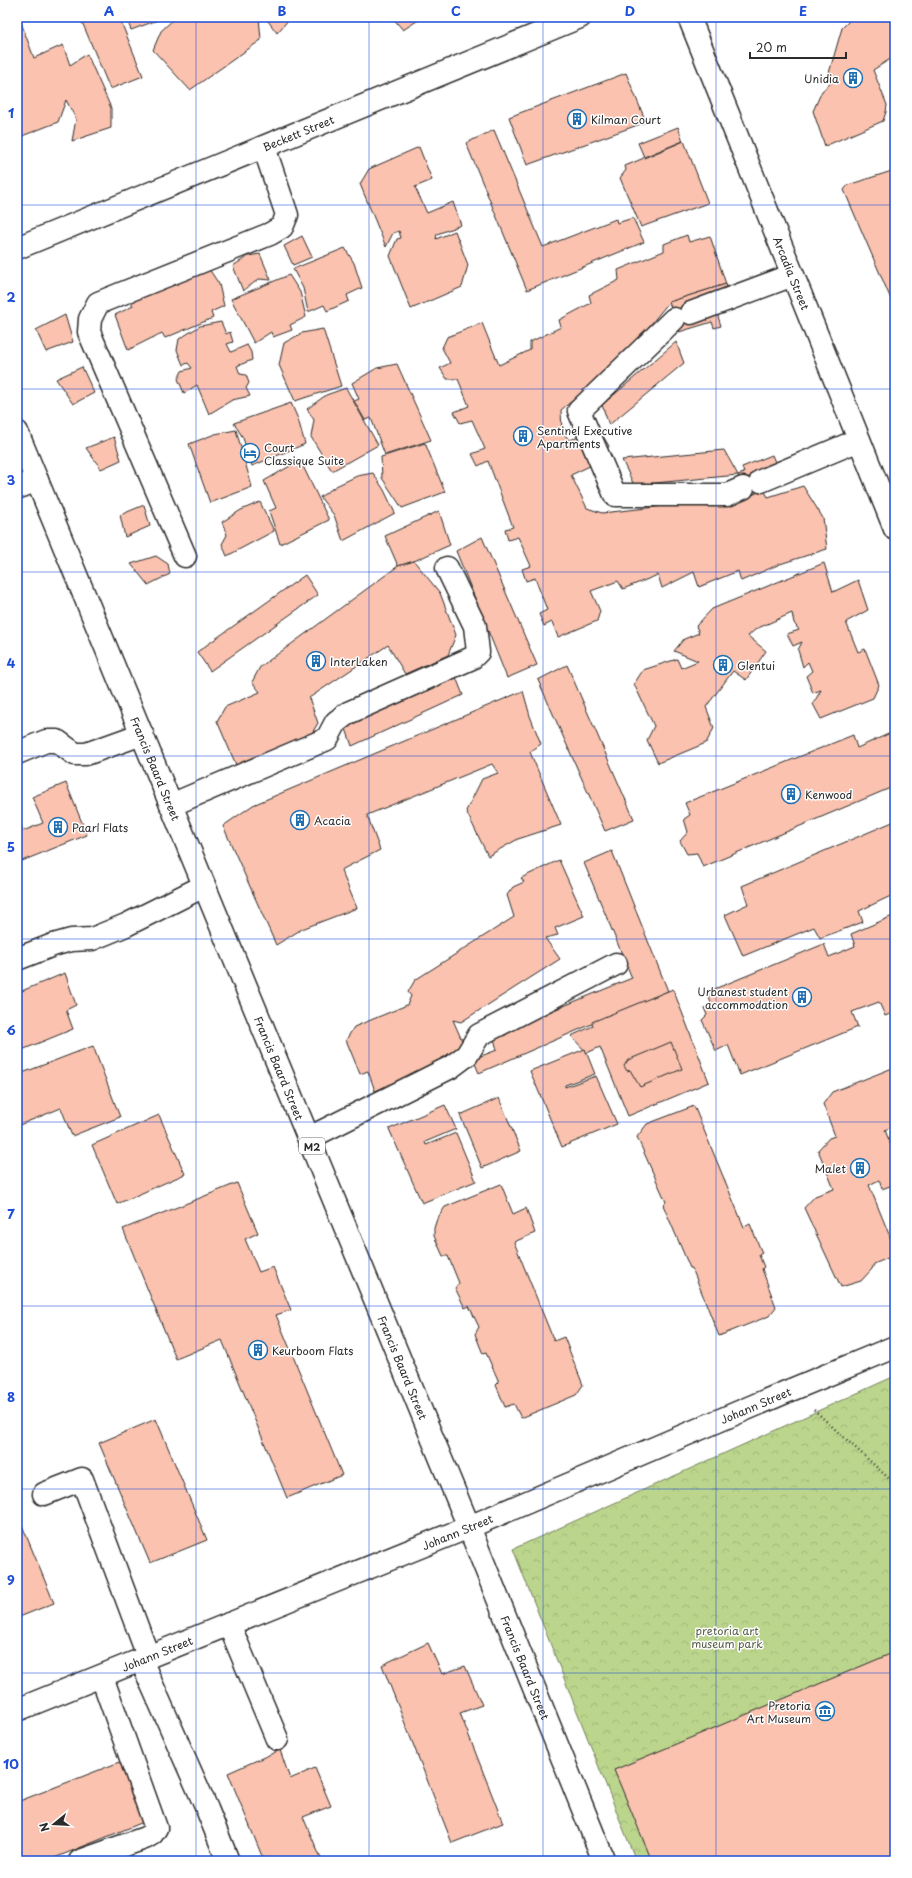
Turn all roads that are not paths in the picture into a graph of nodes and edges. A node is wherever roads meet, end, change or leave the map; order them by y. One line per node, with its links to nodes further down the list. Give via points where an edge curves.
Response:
1 (580, 17): 3 (street, Beckett Street)
2 (689, 17): 5 (street, Arcadia Street)
3 (264, 147): 4 (street, Beckett Street); 10 (street, via 287,215 282,227 98,303 90,319 89,332)
4 (17, 248)
5 (793, 276): 7 (street, Arcadia Street); 7 (street, via 683,316 579,410 615,495 727,495)
6 (17, 432): 8 (street, Francis Baard Street / M2)
7 (859, 440): 9 (street, Arcadia Street)
8 (27, 484): 12 (street, Francis Baard Street / M2)
9 (895, 529)
10 (185, 556)
11 (447, 568): 14 (street, via 475,626 478,652 472,658 348,713 336,722 327,740)
12 (142, 734): 13 (street, via 86,754 75,754 57,741 46,741); 14 (street, Francis Baard Street / M2)
13 (17, 753)
14 (171, 805): 15 (street, Francis Baard Street / M2)
15 (204, 886): 16 (street, via 126,926 92,939 71,940 53,945); 18 (street, Francis Baard Street / M2)
16 (17, 959)
17 (616, 964): 18 (street, via 479,1036 467,1055 450,1067)
18 (308, 1138): 21 (street, Francis Baard Street / M2)
19 (895, 1347): 21 (street, Johann Street)
20 (44, 1494): 23 (street, via 82,1480)
21 (469, 1527): 22 (street, Johann Street); 29 (street, Francis Baard Street / M2)
22 (229, 1624): 23 (street, Johann Street); 26 (street)
23 (144, 1658): 24 (street, Johann Street); 28 (street)
24 (102, 1677): 25 (street, Johann Street); 27 (street, via 156,1828 145,1838)
25 (17, 1710)
26 (277, 1739)
27 (80, 1861)
28 (228, 1861)
29 (604, 1861)

